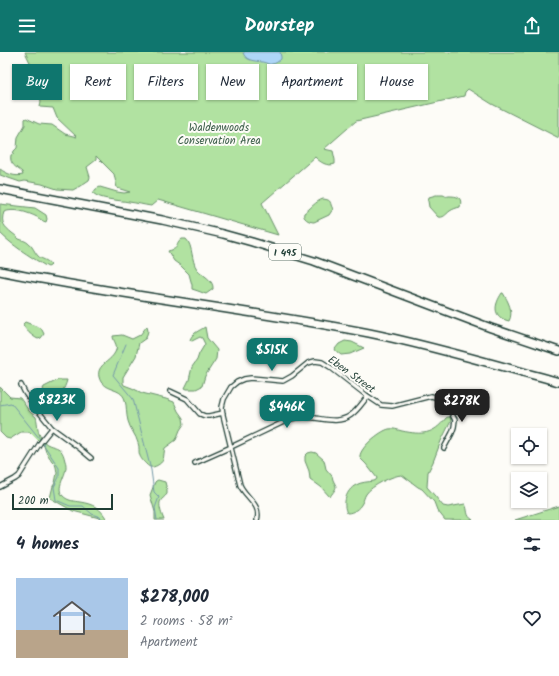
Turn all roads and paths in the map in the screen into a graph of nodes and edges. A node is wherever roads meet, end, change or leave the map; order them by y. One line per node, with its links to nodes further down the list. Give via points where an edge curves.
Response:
1 (0, 189): 3 (highway, I 495, via 174,222 252,242 314,261 484,326)
2 (0, 271): 4 (highway, via 256,313 421,344)
3 (559, 351)
4 (559, 382)
5 (21, 385): 9 (street)
6 (170, 391): 8 (street, via 187,399 200,414 209,416)
7 (368, 396): 8 (street, Eben Street, via 322,362 315,361 305,365 286,380 251,378 237,382 225,396); 10 (street, via 344,419 290,419); 11 (street, Eben Street, via 378,404 388,406 431,396 444,399 455,420)
8 (223, 413): 10 (street, Eben Street)
9 (52, 428): 12 (street); 14 (street, via 19,476)
10 (231, 448): 13 (street); 15 (street, Eben Street, via 240,485 257,508)
11 (444, 448)
12 (90, 458)
13 (195, 463)
14 (0, 487)
15 (257, 520)

